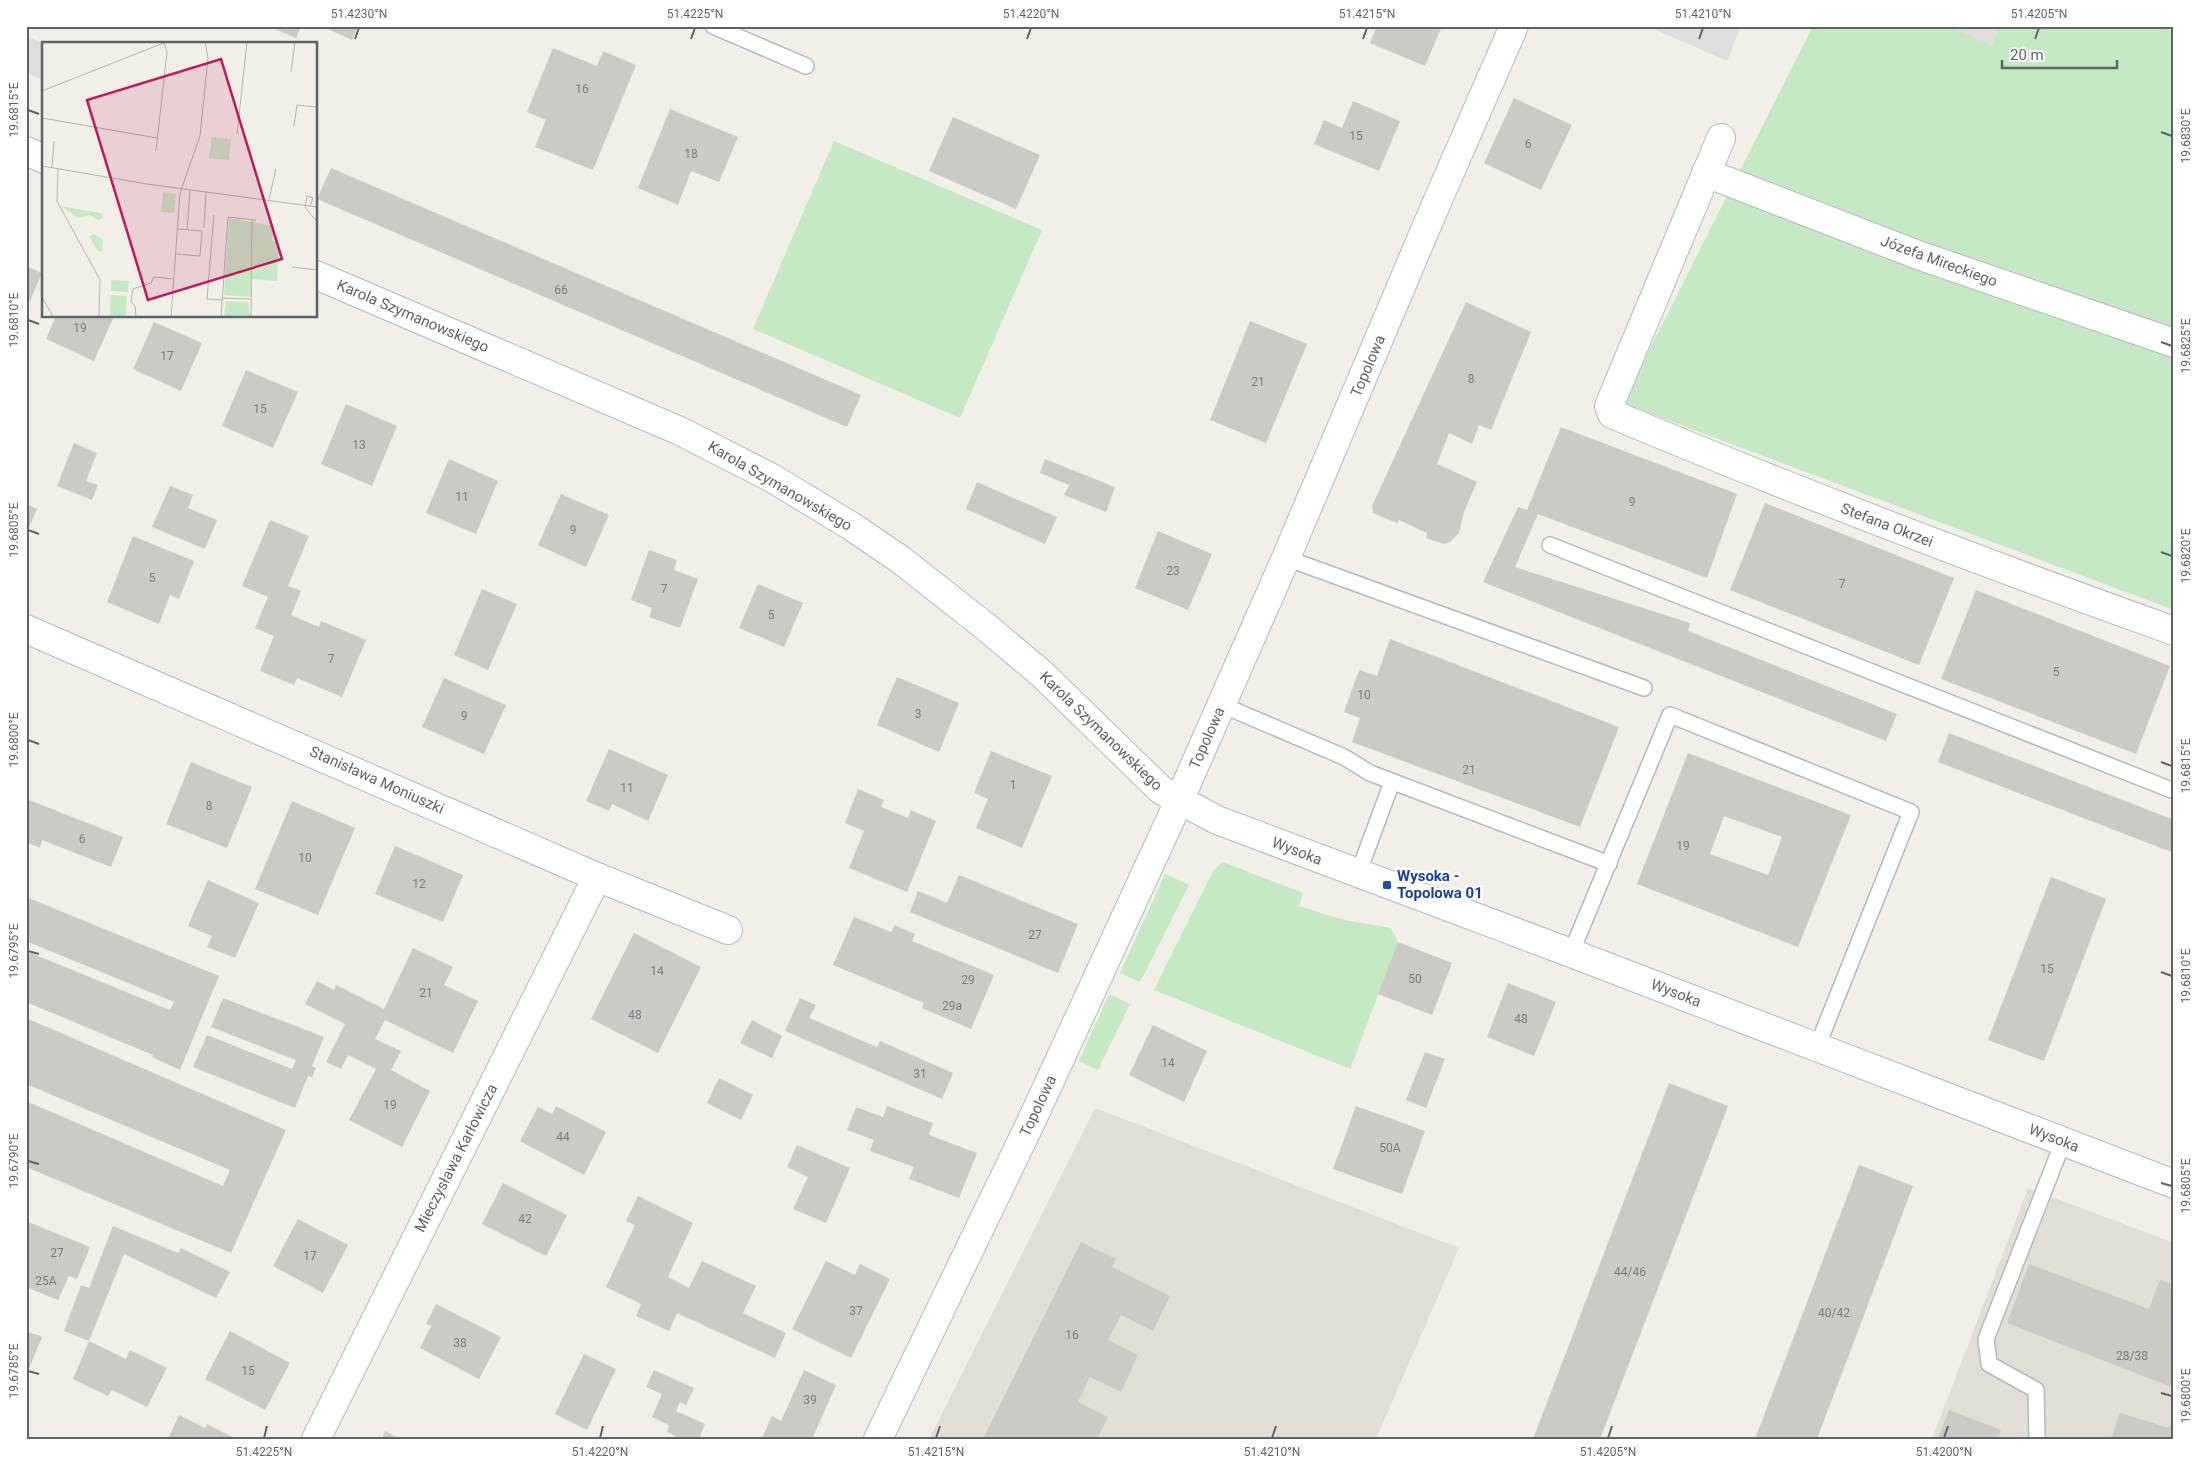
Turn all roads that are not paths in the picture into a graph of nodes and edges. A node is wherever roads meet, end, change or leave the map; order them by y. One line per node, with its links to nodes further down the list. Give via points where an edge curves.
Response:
1 (713, 26): 3 (lane)
2 (1514, 26): 11 (street, Topolowa)
3 (806, 66)
4 (1721, 138): 7 (street)
5 (26, 151): 6 (street)
6 (42, 158)
7 (1706, 172): 9 (street, Józefa Mireckiego, via 1918,255); 13 (street, Stefana Okrzei, via 1609,406 1612,414 1989,565)
8 (318, 276): 18 (street, Karola Szymanowskiego, via 680,431 798,493 886,549 986,627 1042,674 1161,790)
9 (2174, 343)
10 (1550, 545): 17 (lane)
11 (1286, 558): 14 (lane); 15 (street, Topolowa)
12 (26, 628): 21 (street, Stanisława Moniuszki)
13 (2174, 631)
14 (1644, 688)
15 (1222, 705): 16 (lane, via 1344,757); 18 (street, Topolowa)
16 (1392, 782): 19 (lane); 20 (lane)
17 (2174, 792)
18 (1179, 801): 20 (street, Wysoka, via 1217,820); 28 (street, Topolowa, via 1031,1122)
19 (1608, 864): 23 (lane); 24 (lane, via 1670,715 1911,812)
20 (1358, 874): 23 (street, Wysoka)
21 (596, 877): 22 (street, Stanisława Moniuszki); 27 (street, Mieczysława Karłowicza)
22 (728, 930)
23 (1571, 953): 24 (street, Wysoka)
24 (1817, 1047): 25 (street, Wysoka)
25 (2063, 1142): 26 (street, Wysoka); 29 (lane, via 1986,1339 1990,1364 2036,1390)
26 (2174, 1184)
27 (316, 1439)
28 (878, 1439)
29 (2037, 1439)

